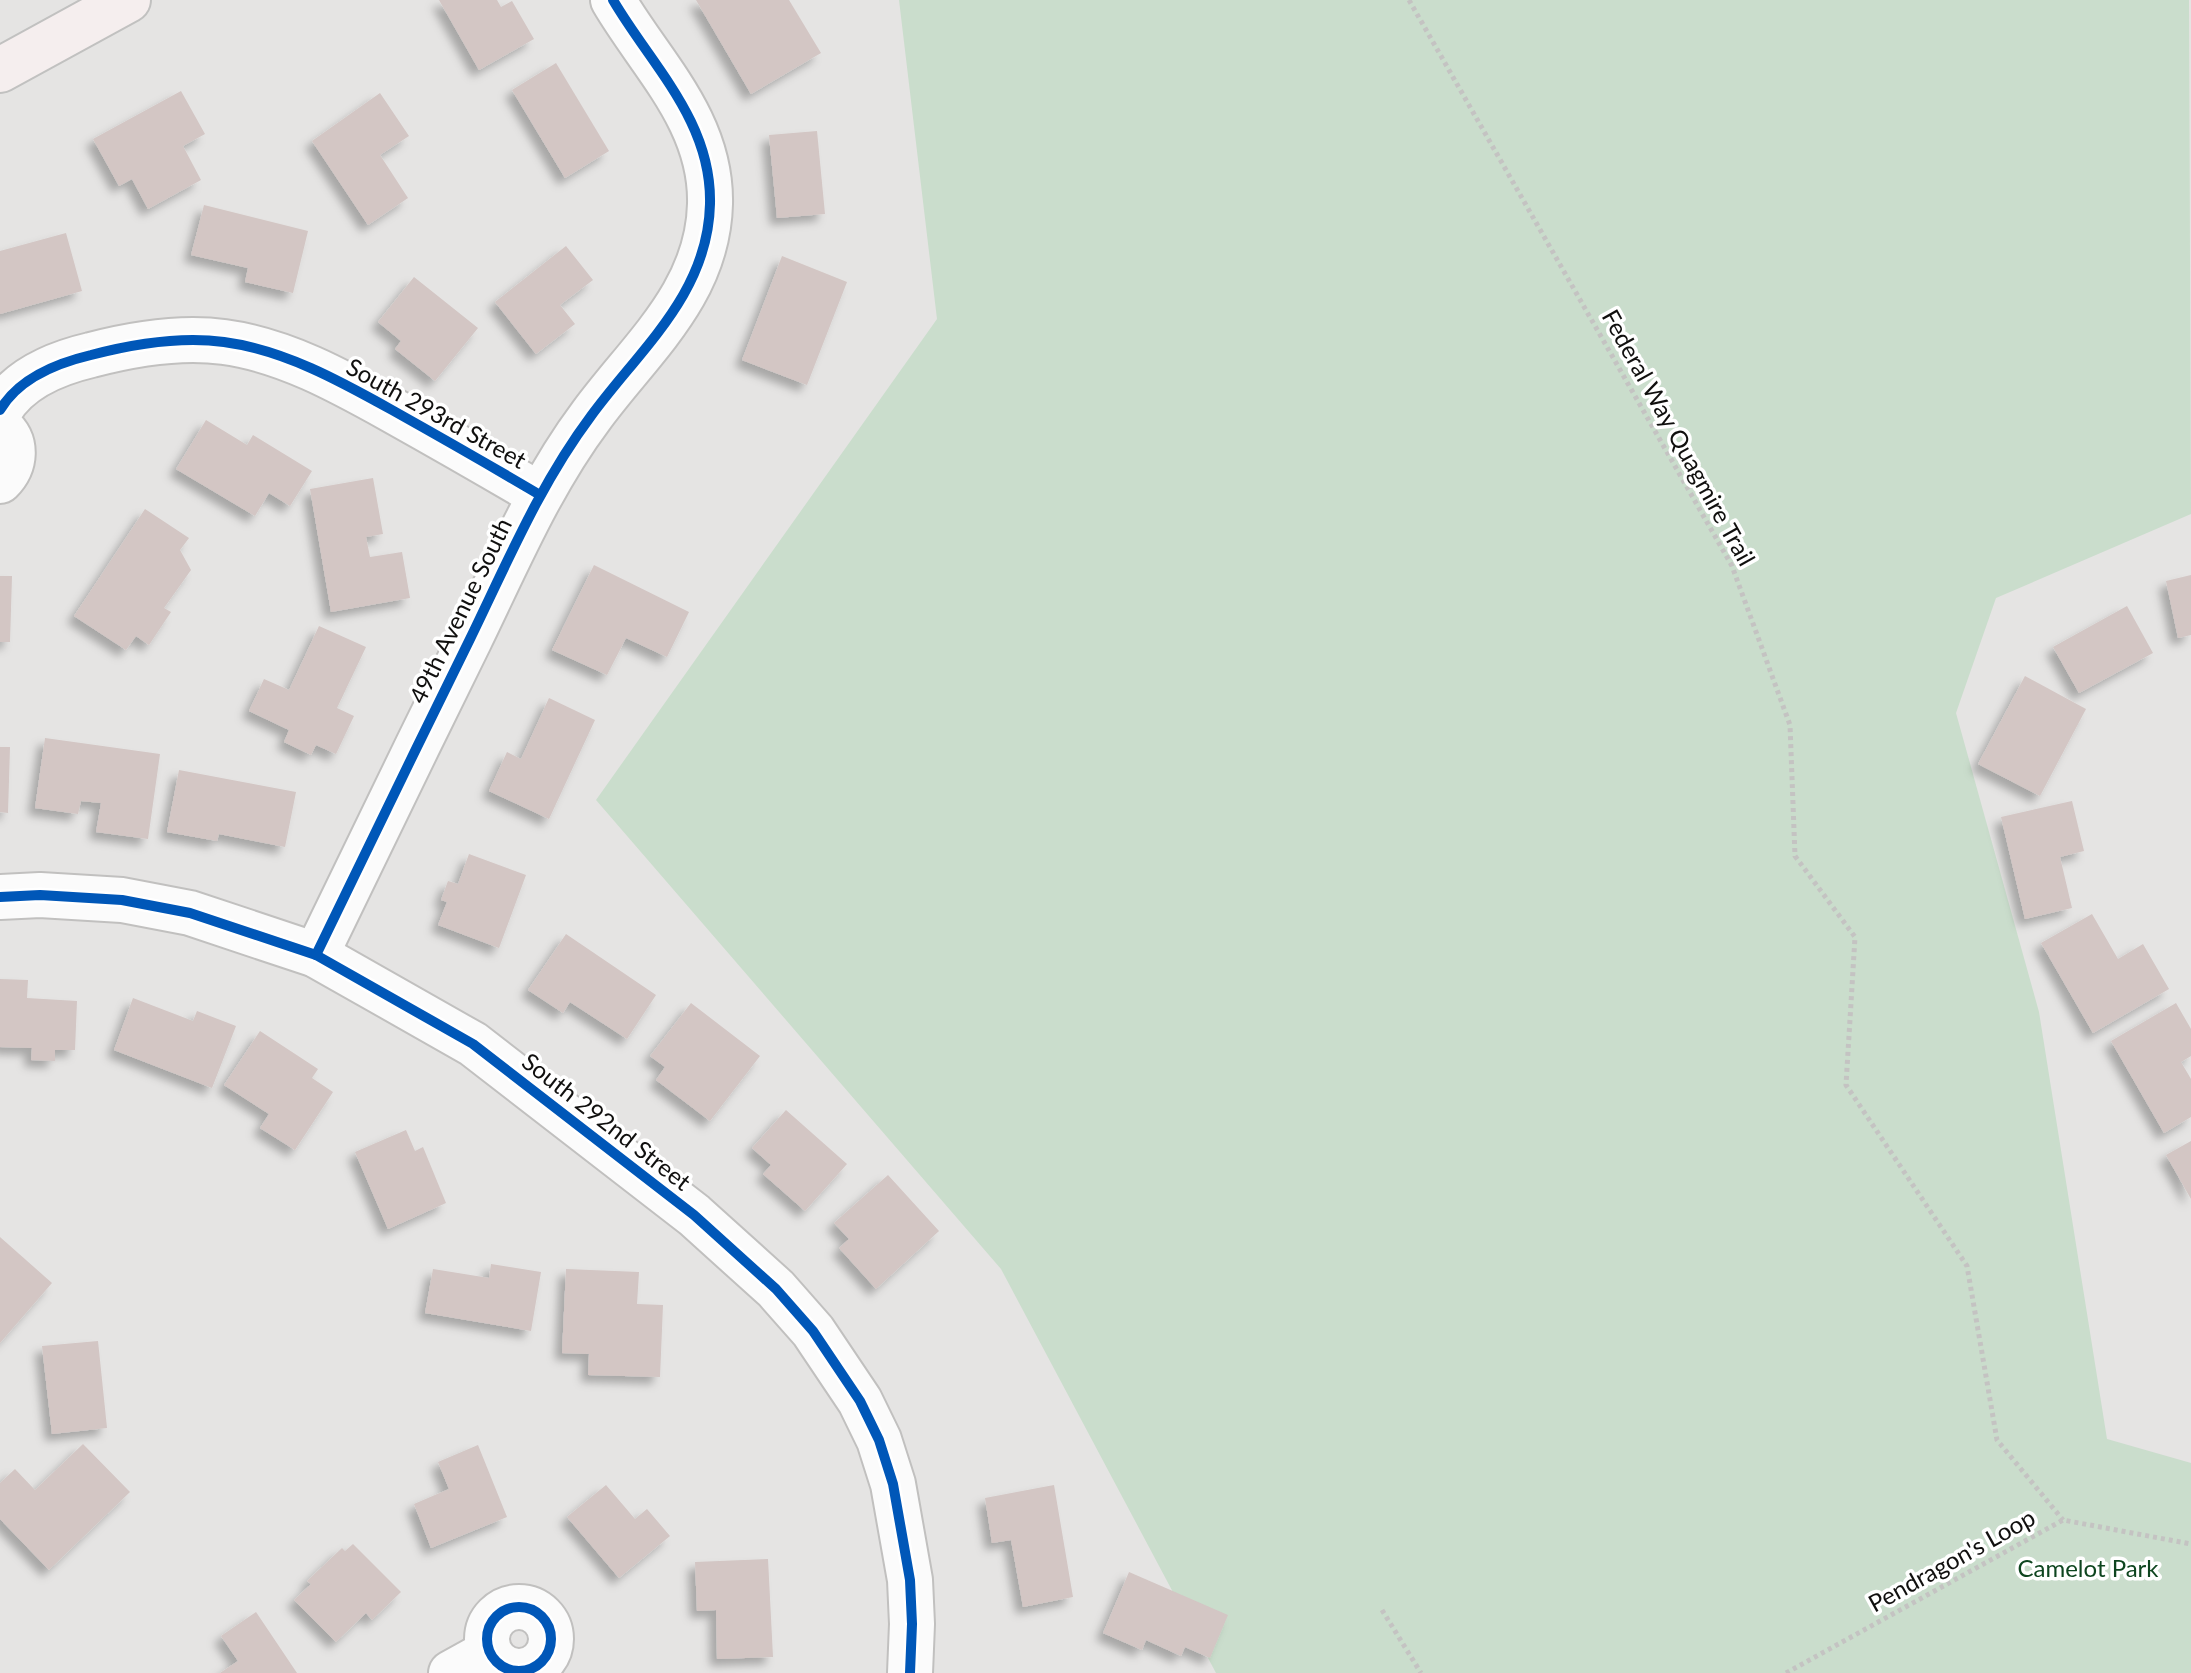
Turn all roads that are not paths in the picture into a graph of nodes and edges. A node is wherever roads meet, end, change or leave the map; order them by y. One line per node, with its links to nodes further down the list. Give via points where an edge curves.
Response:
1 (128, 0): 3 (main road)
2 (613, 1): 7 (street, 49th Avenue South, via 693,122 711,203 707,234 680,304 593,413)
3 (0, 70)
4 (0, 410): 7 (street, South 293rd Street, via 38,375 82,357 139,344 223,341 334,379)
5 (0, 427): 6 (street, via 13,454)
6 (0, 481)
7 (540, 495): 9 (street, 49th Avenue South)
8 (0, 897): 9 (street, South 292nd Street, via 122,900 190,913)
9 (316, 955): 12 (street, South 292nd Street, via 473,1044 694,1215 776,1289 813,1331 860,1401 893,1484 910,1580)
10 (489, 1652): 11 (street)
11 (451, 1673)
12 (910, 1673)

